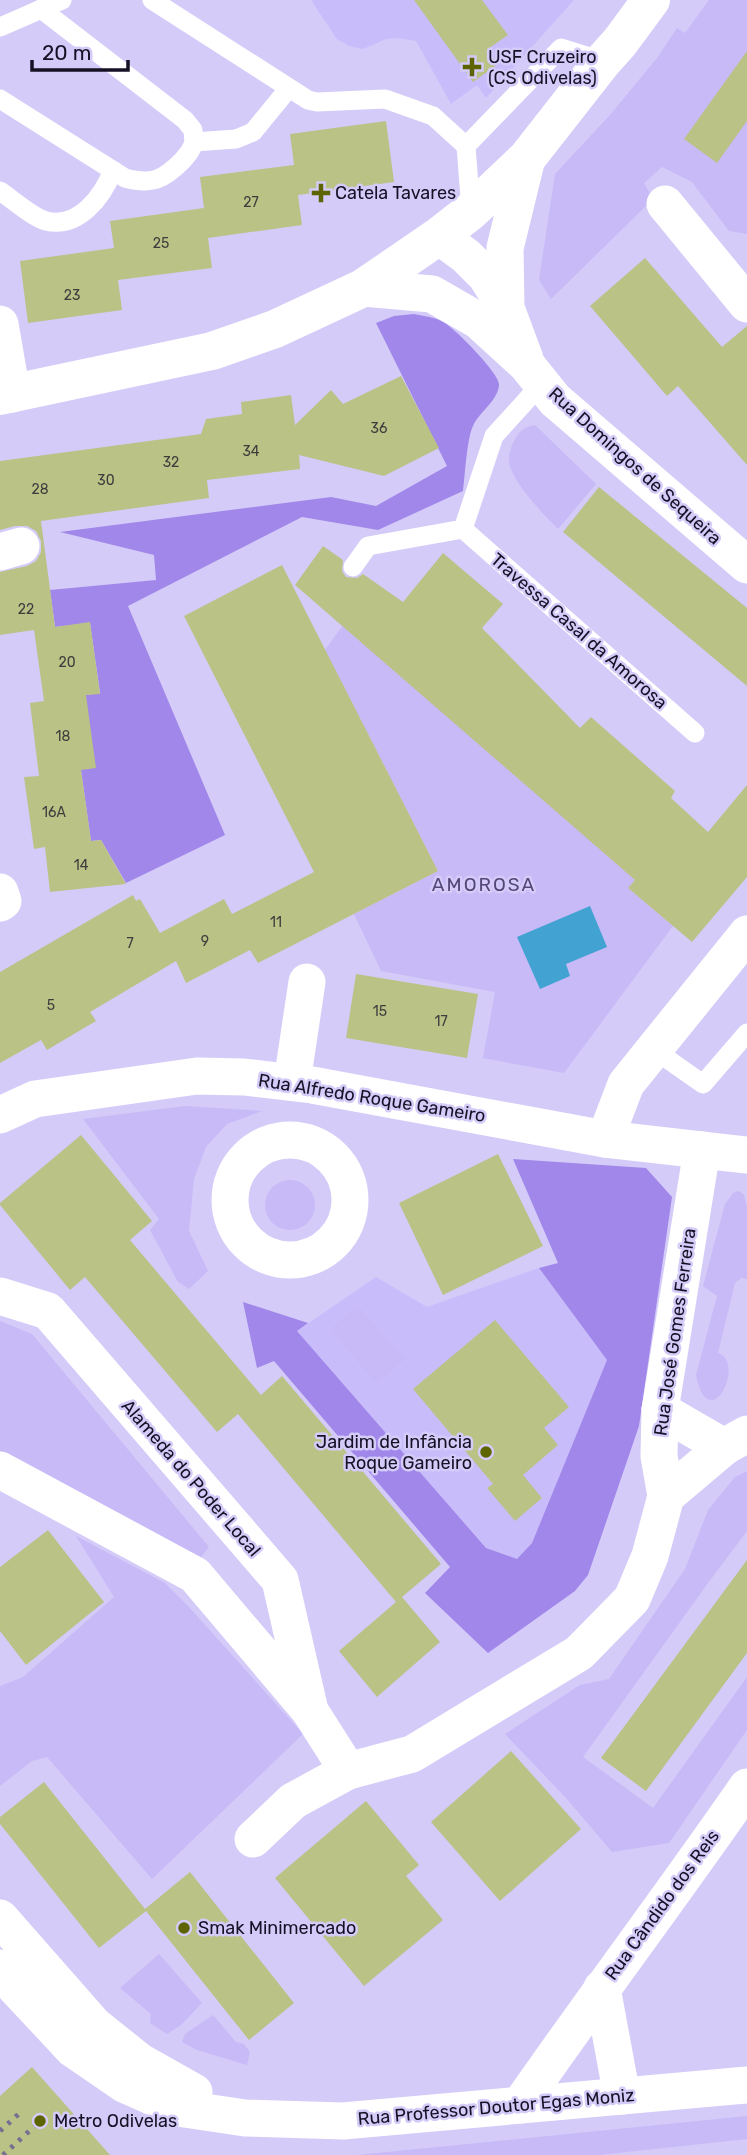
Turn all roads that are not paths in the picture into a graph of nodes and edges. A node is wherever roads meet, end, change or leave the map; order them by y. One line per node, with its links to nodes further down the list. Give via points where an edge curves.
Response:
1 (62, 0): 4 (lane)
2 (152, 0): 7 (lane)
3 (651, 0): 6 (main road)
4 (41, 9): 5 (lane); 9 (lane, via 185,120 193,130)
5 (0, 27)
6 (603, 61): 10 (lane, via 561,48); 11 (main road)
7 (289, 88): 9 (lane, via 253,132 236,139); 10 (lane, via 317,102 385,99 433,116)
8 (0, 99): 12 (lane)
9 (194, 142): 12 (lane, via 192,150 159,179 139,182)
10 (466, 146): 15 (lane)
11 (527, 158): 15 (main road); 21 (street)
12 (113, 170): 13 (lane, via 94,204 64,220 38,217)
13 (0, 191)
14 (665, 204): 17 (street)
15 (471, 212): 16 (main road)
16 (439, 236): 19 (main road); 21 (street, via 440,262)
17 (708, 258): 18 (street); 20 (street)
18 (747, 258)
19 (363, 288): 21 (street, via 432,295); 24 (main road, via 275,329 212,351)
20 (747, 304)
21 (493, 314): 23 (street)
22 (0, 324): 24 (street)
23 (534, 373): 25 (lane, via 494,436); 26 (street, Rua Domingos de Sequeira, via 555,401)
24 (6, 395)
25 (463, 529): 27 (lane, via 368,546); 28 (lane, Travessa Casal da Amorosa)
26 (747, 565)
27 (353, 567)
28 (695, 733)
29 (0, 892): 30 (street)
30 (0, 903)
31 (747, 934): 34 (street)
32 (307, 982): 35 (street)
33 (747, 1033): 34 (lane, via 703,1084)
34 (653, 1049): 37 (street, via 626,1084)
35 (302, 1084): 36 (street, Rua Alfredo Roque Gameiro, via 197,1076 35,1099); 37 (street, Rua Alfredo Roque Gameiro); 38 (street)
36 (0, 1115)
37 (605, 1139): 39 (street, Rua Alfredo Roque Gameiro)
38 (303, 1141)
39 (702, 1150): 40 (street, Rua Alfredo Roque Gameiro); 42 (street, Rua José Gomes Ferreira)
40 (747, 1155)
41 (0, 1296): 46 (street, Alameda do Poder Local, via 48,1311 279,1580)
42 (660, 1410): 43 (street); 45 (street, Rua José Gomes Ferreira, via 659,1456)
43 (736, 1440): 45 (street)
44 (0, 1470): 46 (street, Alameda do Poder Local, via 195,1574)
45 (666, 1496): 47 (street, Rua José Gomes Ferreira, via 650,1556 632,1599 579,1653 412,1754)
46 (310, 1711): 47 (street, Alameda do Poder Local)
47 (348, 1771): 49 (street, Rua José Gomes Ferreira, via 293,1801)
48 (747, 1787): 52 (street, Rua Cândido dos Reis)
49 (253, 1839)
50 (0, 1918): 56 (street, Rua Professor Doutor Egas Moniz, via 94,2025 139,2061)
51 (0, 1968): 56 (street, Rua Professor Doutor Egas Moniz, via 73,2049 124,2084 178,2108)
52 (602, 1988): 54 (street, Rua Cândido dos Reis); 55 (street, Rua Cândido dos Reis)
53 (747, 2085): 54 (street, Rua Professor Doutor Egas Moniz)
54 (622, 2096): 55 (street, Rua Professor Doutor Egas Moniz)
55 (520, 2105): 56 (street, Rua Professor Doutor Egas Moniz, via 386,2119)
56 (245, 2118)

